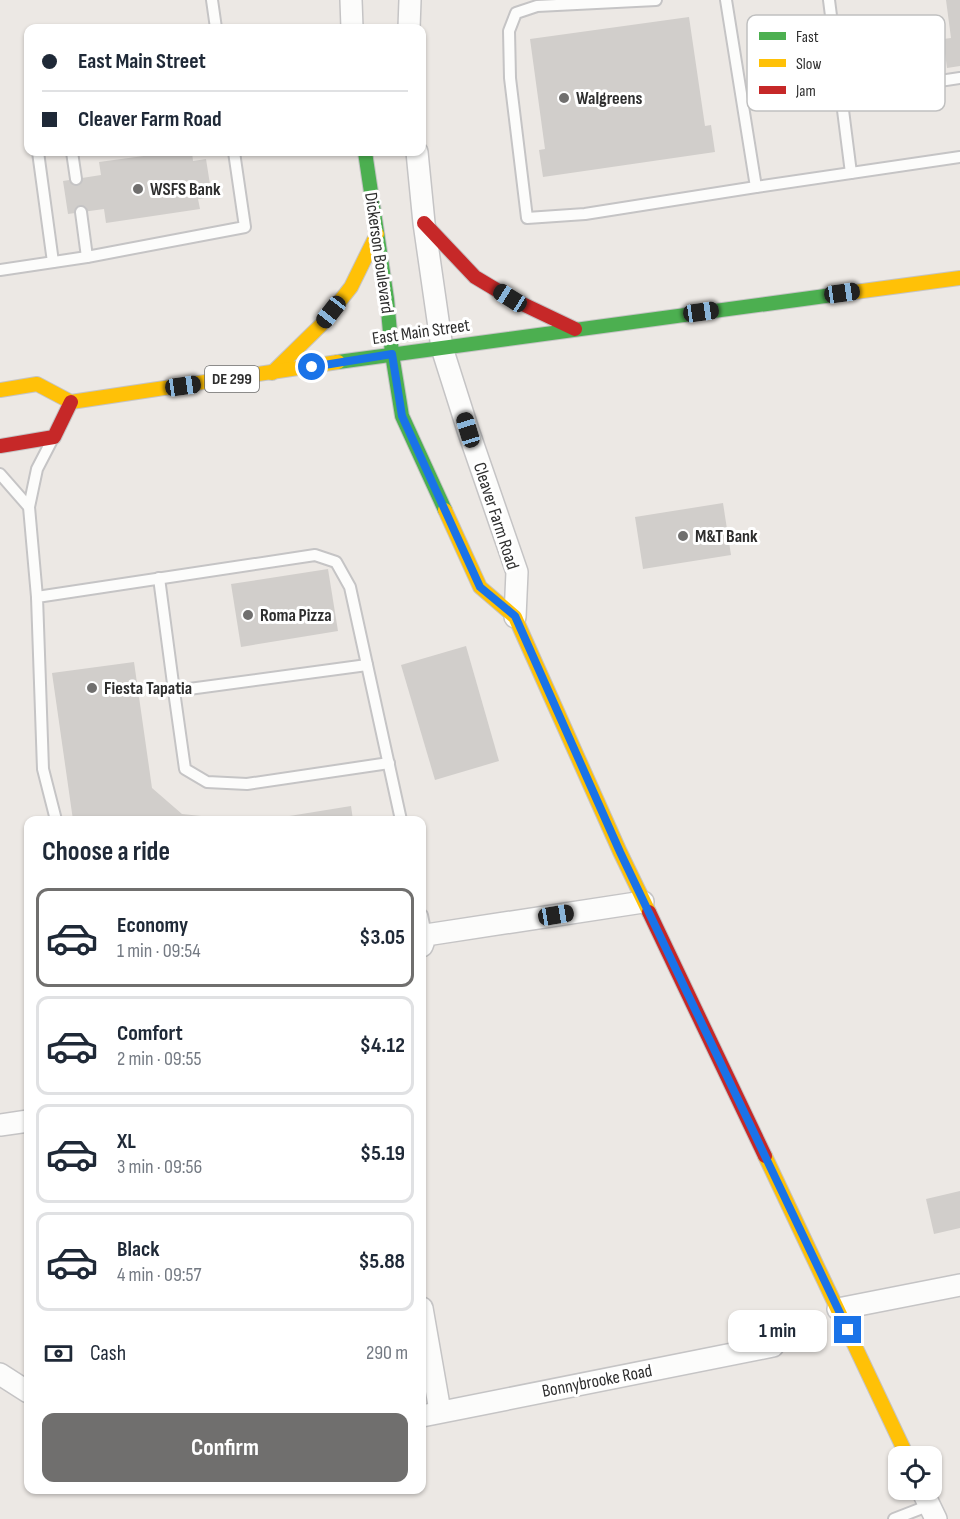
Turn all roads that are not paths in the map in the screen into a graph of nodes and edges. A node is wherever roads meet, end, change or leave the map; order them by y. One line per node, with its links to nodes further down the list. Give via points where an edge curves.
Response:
1 (212, 0): 8 (lane)
2 (351, 0): 9 (street)
3 (410, 0): 10 (street)
4 (656, 0): 22 (lane, via 537,6 516,13 509,31 510,78 527,218 585,214)
5 (726, 0): 22 (lane)
6 (828, 0): 7 (lane)
7 (830, 15)
8 (215, 24)
9 (352, 24)
10 (409, 24)
11 (960, 78): 12 (lane)
12 (945, 80)
13 (843, 111): 20 (lane)
14 (39, 156): 27 (lane)
15 (73, 156): 21 (lane)
16 (235, 156): 26 (lane, via 245,227)
17 (366, 156): 25 (main road, Dickerson Boulevard)
18 (417, 156): 24 (street)
19 (960, 157): 20 (lane)
20 (851, 173): 22 (lane)
21 (76, 179)
22 (756, 187)
23 (81, 213): 26 (lane)
24 (424, 223): 30 (main road, via 475,277); 31 (street)
25 (377, 234): 32 (main road, Dickerson Boulevard); 33 (main road, via 351,287 321,325)
26 (87, 257): 27 (lane)
27 (53, 262): 28 (lane)
28 (0, 270)
29 (960, 278): 30 (main road, East Main Street / DE 299)
30 (575, 329): 31 (main road, East Main Street / DE 299)
31 (442, 348): 32 (main road, East Main Street / DE 299); 42 (street, Cleaver Farm Road, via 517,572)
32 (392, 354): 33 (main road, East Main Street / DE 299); 42 (main road, Cleaver Farm Road, via 402,416 480,587)
33 (272, 373): 35 (main road, East Main Street / DE 299)
34 (0, 390): 35 (main road, via 37,384)
35 (71, 402): 36 (main road)
36 (54, 437): 37 (main road); 39 (lane, via 37,469)
37 (0, 446)
38 (0, 474): 39 (lane)
39 (29, 507): 41 (lane)
40 (159, 578): 41 (lane); 43 (lane, via 315,555 336,562 350,587); 44 (lane)
41 (37, 597): 46 (lane, via 43,769)
42 (515, 616): 48 (main road, Cleaver Farm Road)
43 (367, 665): 44 (lane); 45 (lane)
44 (174, 691): 45 (lane, via 185,769 207,782 248,784)
45 (388, 763): 47 (lane)
46 (55, 816)
47 (400, 816)
48 (644, 902): 49 (street); 53 (main road, Cleaver Farm Road)
49 (426, 932)
50 (24, 1122): 51 (street)
51 (0, 1125)
52 (960, 1285): 53 (street)
53 (838, 1309): 59 (main road, Cleaver Farm Road)
54 (773, 1346): 58 (street, Bonnybrooke Road)
55 (426, 1355): 58 (street)
56 (0, 1374): 57 (street)
57 (24, 1389)
58 (431, 1414)
59 (902, 1446)
60 (929, 1505): 61 (lane)
61 (894, 1519)

